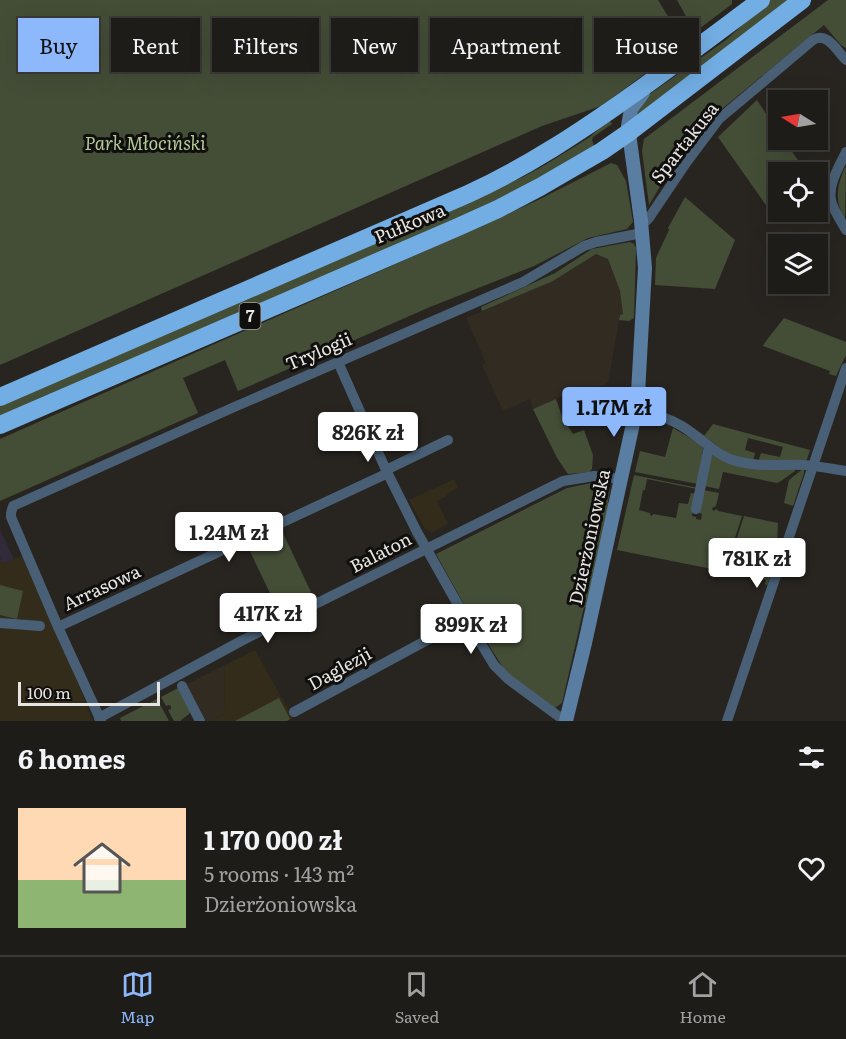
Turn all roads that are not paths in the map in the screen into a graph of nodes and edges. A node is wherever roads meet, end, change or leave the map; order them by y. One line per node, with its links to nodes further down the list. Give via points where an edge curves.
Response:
1 (761, 0): 4 (highway, Pułkowa / 7)
2 (802, 0): 5 (highway, Pułkowa / 7)
3 (846, 60): 7 (street, Spartakusa, via 828,40 821,36 813,40 719,119)
4 (653, 80): 5 (street, Dzierżoniowska, via 630,109); 11 (highway, Pułkowa / 7, via 570,138 485,186)
5 (628, 133): 7 (street, Dzierżoniowska); 13 (highway, Pułkowa / 7, via 570,171 498,209)
6 (846, 152): 8 (street, via 831,190 832,204)
7 (642, 227): 9 (street, Trylogii, via 584,246 523,282); 12 (street, Dzierżoniowska, via 645,268)
8 (846, 230)
9 (338, 362): 18 (street); 25 (street, Trylogii, via 16,504 11,517)
10 (846, 368): 16 (street)
11 (0, 397)
12 (636, 410): 15 (street, via 675,423); 19 (street, Dzierżoniowska)
13 (0, 425)
14 (448, 441): 18 (street, Arrasowa)
15 (709, 446): 16 (street, via 738,462); 20 (street)
16 (814, 466): 17 (street); 31 (street)
17 (846, 471)
18 (387, 472): 21 (street); 25 (street, Arrasowa)
19 (621, 479): 21 (street, Balaton, via 594,476 563,481); 30 (street, Dzierżoniowska)
20 (696, 509)
21 (427, 549): 22 (street); 28 (street, Balaton, via 243,640)
22 (466, 619): 27 (street, Daglezji); 30 (street, via 498,670)
23 (0, 623): 24 (street)
24 (39, 626)
25 (58, 627): 28 (street)
26 (182, 686): 29 (street)
27 (294, 712)
28 (100, 720)
29 (200, 721)
30 (566, 721)
31 (727, 721)

